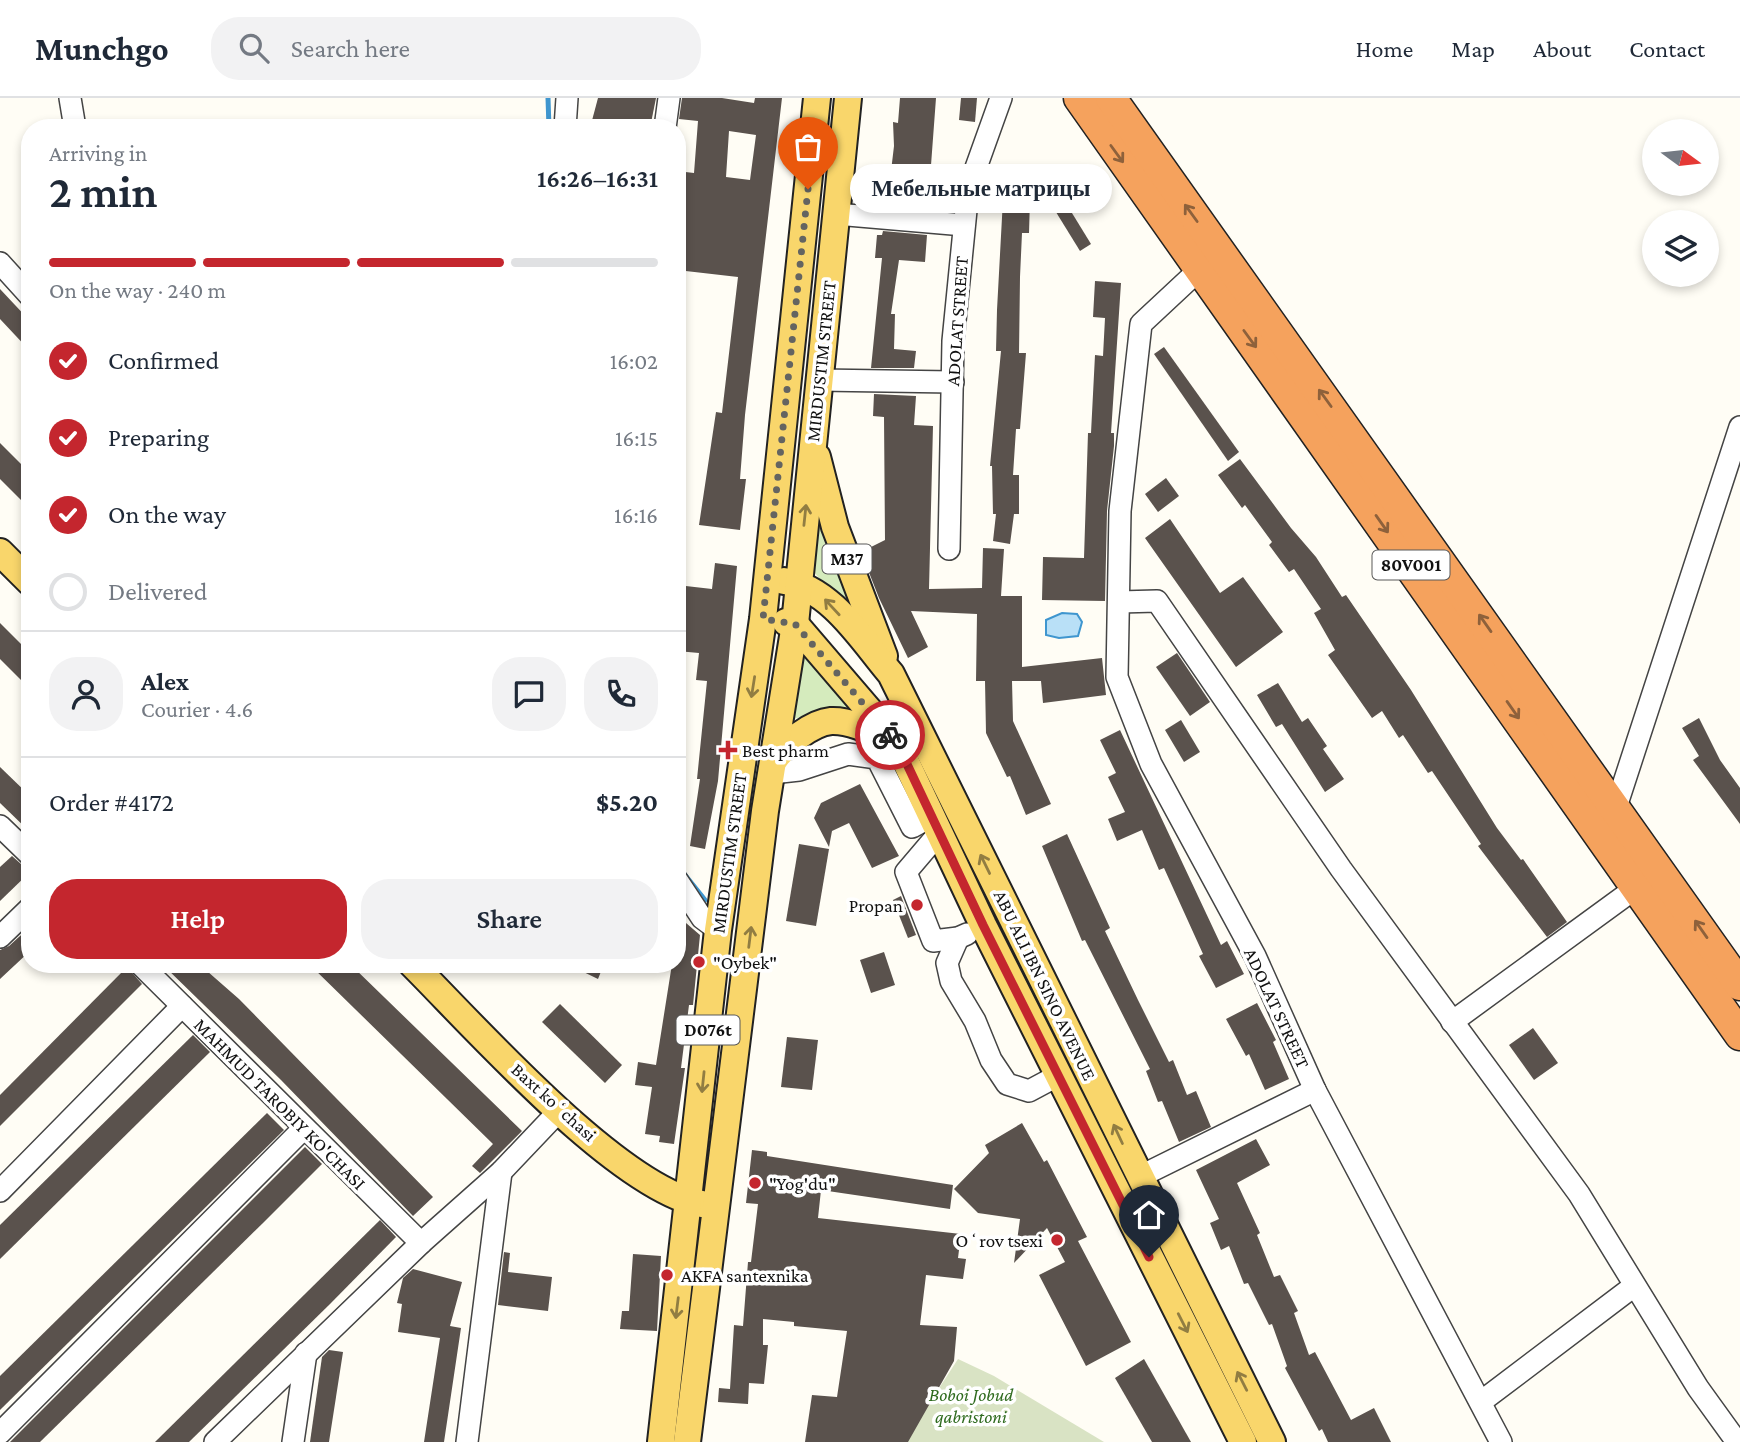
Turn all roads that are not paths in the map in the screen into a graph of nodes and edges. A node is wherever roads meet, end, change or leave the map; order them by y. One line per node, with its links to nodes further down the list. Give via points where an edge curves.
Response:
1 (69, 98): 9 (street)
2 (567, 98): 10 (street)
3 (668, 98): 11 (street)
4 (817, 98): 25 (main road, MIRDUSTIM STREET)
5 (848, 98): 12 (main road, MIRDUSTIM STREET / M37)
6 (1001, 98): 13 (street, ADOLAT STREET, via 968,190)
7 (1079, 98): 15 (highway, 80V001, one-way to 15)
8 (1111, 98): 21 (highway, 80V001, one-way to 8)
9 (73, 119)
10 (566, 119)
11 (666, 119)
12 (836, 214): 13 (street); 17 (main road, MIRDUSTIM STREET / M37)
13 (964, 225): 18 (street, ADOLAT STREET)
14 (0, 263): 16 (street)
15 (1200, 269): 21 (highway, 80V001, one-way to 21); 27 (street, ADOLAT STREET, via 1141,324 1120,511)
16 (21, 286)
17 (819, 380): 18 (street); 20 (main road, MIRDUSTIM STREET / M37)
18 (953, 382): 22 (street, ADOLAT STREET)
19 (1740, 427): 33 (street)
20 (813, 440): 26 (main road, MIRDUSTIM STREET / M37, one-way to 20); 30 (main road, M37, via 835,527)
21 (1343, 445): 33 (highway, 80V001, one-way to 21); 37 (highway, 80V001, one-way to 37)
22 (949, 549)
23 (0, 552): 24 (main road)
24 (21, 573)
25 (767, 578): 26 (main road, ABU ALI IBN SINO AVENUE / M37); 28 (main road, MIRDUSTIM STREET)
26 (798, 583): 29 (main road, MIRDUSTIM STREET / M37); 30 (main road, ABU ALI IBN SINO AVENUE / M37, one-way to 26, via 826,599)
27 (1119, 602): 48 (street, via 1157,601); 51 (street, ADOLAT STREET, via 1116,677 1151,764 1255,956)
28 (763, 619): 29 (main road); 41 (main road, MIRDUSTIM STREET / D076t, one-way to 41)
29 (795, 624): 31 (main road, ABU ALI IBN SINO AVENUE); 32 (main road, MIRDUSTIM STREET / D076t)
30 (891, 674): 55 (main road, ABU ALI IBN SINO AVENUE / M37, one-way to 30)
31 (897, 743): 32 (main road, via 860,727 830,721 797,737); 34 (main road, ABU ALI IBN SINO AVENUE)
32 (773, 766): 34 (street, via 799,770 848,754 877,758 912,827); 58 (main road, MIRDUSTIM STREET / D076t, one-way to 32)
33 (1616, 807): 46 (highway, 80V001, one-way to 33)
34 (936, 824): 40 (main road, ABU ALI IBN SINO AVENUE); 43 (street, via 906,872 933,941)
35 (0, 826): 36 (street)
36 (21, 846)
37 (1637, 887): 48 (street); 49 (highway, 80V001)
38 (686, 894): 41 (street, via 702,918)
39 (21, 916): 42 (street)
40 (983, 925): 43 (street); 50 (main road, ABU ALI IBN SINO AVENUE)
41 (718, 930): 57 (main road, MIRDUSTIM STREET / D076t, one-way to 57)
42 (0, 936)
43 (958, 938): 50 (street, via 947,963 951,981 1007,1084 1029,1091)
44 (149, 973): 47 (street, MAHMUD TAROBIY KO'CHASI)
45 (421, 973): 52 (main road, Baxt koʻchasi)
46 (1740, 985)
47 (182, 1006): 53 (street, MAHMUD TAROBIY KO'CHASI); 56 (street)
48 (1452, 1021): 60 (street, via 1579,1194)
49 (1740, 1035)
50 (1059, 1075): 69 (main road, ABU ALI IBN SINO AVENUE, one-way to 69)
51 (1315, 1090): 55 (street); 62 (street, ADOLAT STREET)
52 (559, 1111): 54 (street); 57 (main road, Baxt koʻchasi, via 626,1165)
53 (304, 1128): 59 (street, MAHMUD TAROBIY KO'CHASI); 63 (street)
54 (501, 1172): 59 (street); 66 (street)
55 (1139, 1177): 70 (main road, ABU ALI IBN SINO AVENUE / M37, one-way to 55)
56 (0, 1191)
57 (688, 1202): 58 (main road, Baxt koʻchasi); 67 (main road, MIRDUSTIM STREET / D076t, one-way to 67)
58 (717, 1207): 68 (main road, MIRDUSTIM STREET / D076t)
59 (421, 1243): 61 (street)
60 (1634, 1286): 62 (street); 72 (street)
61 (306, 1353): 64 (street); 65 (street)
62 (1482, 1401): 71 (street, ADOLAT STREET)
63 (0, 1433)
64 (215, 1442)
65 (293, 1442)
66 (467, 1442)
67 (661, 1442)
68 (687, 1442)
69 (1243, 1442)
70 (1272, 1442)
71 (1501, 1442)
72 (1737, 1442)

